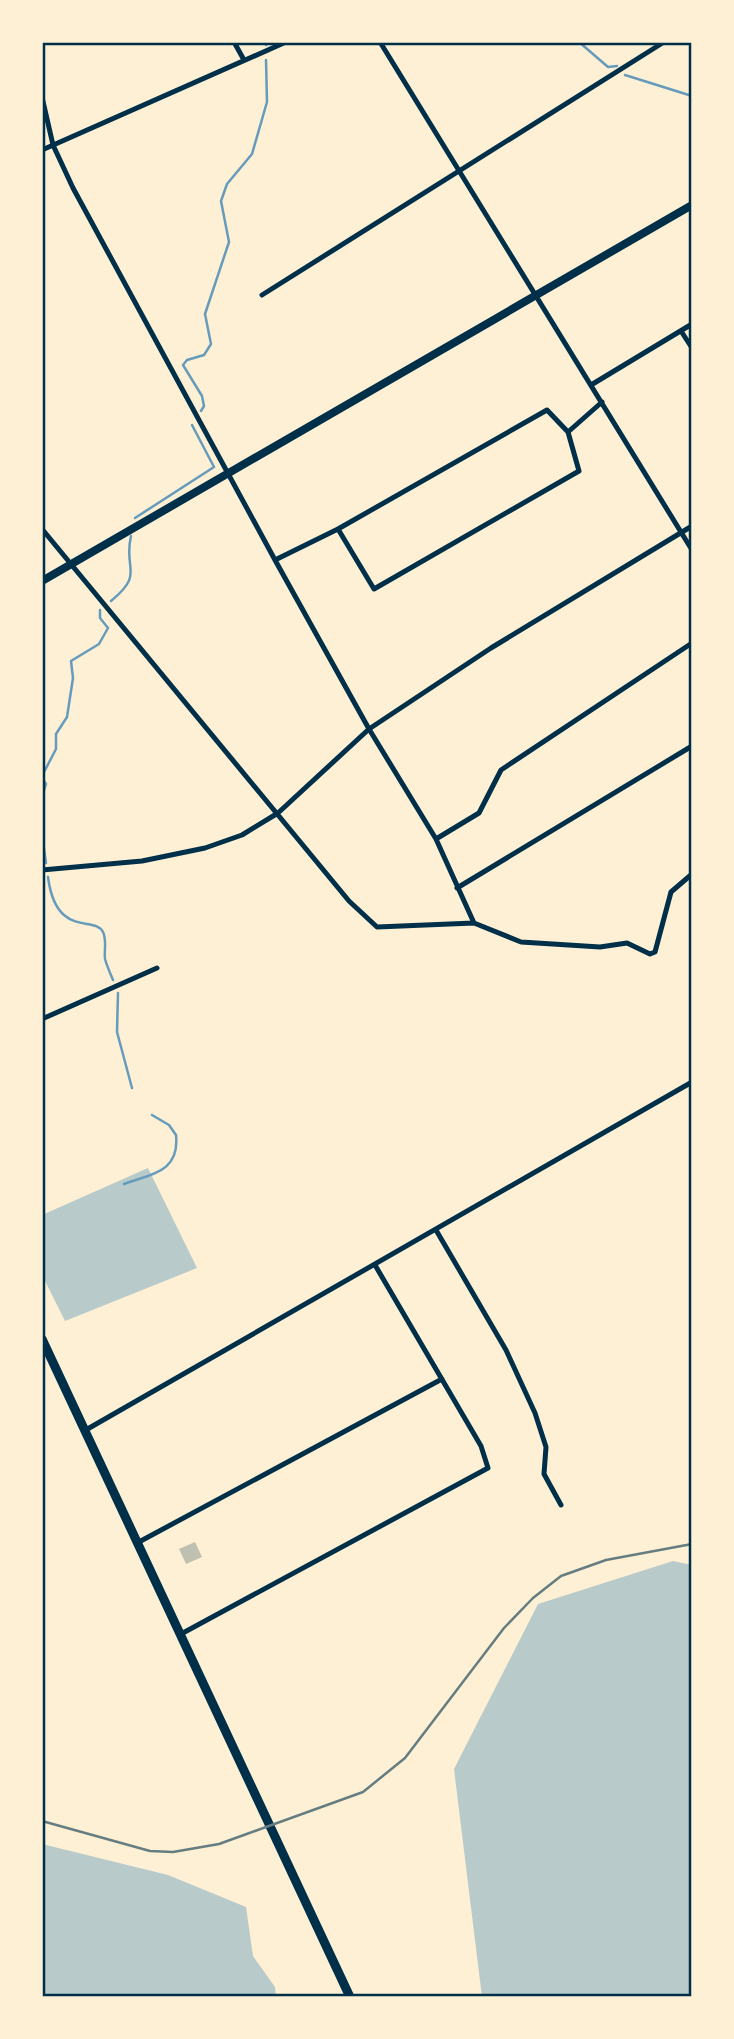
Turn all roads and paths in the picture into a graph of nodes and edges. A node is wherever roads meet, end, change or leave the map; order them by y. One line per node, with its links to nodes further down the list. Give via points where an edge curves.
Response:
1 (234, 42): 5 (street)
2 (286, 42): 5 (street)
3 (380, 42): 9 (street)
4 (664, 42): 9 (street)
5 (244, 60): 7 (street)
6 (42, 97): 7 (street)
7 (54, 145): 8 (street); 19 (street)
8 (42, 150)
9 (462, 171): 11 (street); 12 (street)
10 (692, 205): 11 (main road)
11 (534, 294): 16 (street); 19 (main road)
12 (262, 295)
13 (692, 324): 14 (street)
14 (681, 331): 15 (street); 16 (street)
15 (692, 348)
16 (591, 385): 17 (street)
17 (602, 402): 18 (street); 23 (street)
18 (568, 432): 22 (street, via 547,410); 22 (street, via 579,471 374,589)
19 (226, 472): 25 (street); 26 (main road)
20 (692, 526): 23 (street)
21 (42, 529): 26 (street)
22 (338, 529): 25 (street)
23 (681, 533): 24 (street); 29 (street, via 491,648)
24 (692, 550)
25 (275, 560): 29 (street)
26 (71, 563): 27 (main road); 31 (street)
27 (42, 581)
28 (692, 643): 32 (street, via 501,770 479,813)
29 (369, 729): 31 (street); 32 (street)
30 (692, 746): 35 (street)
31 (278, 813): 33 (street, via 242,835 205,848 142,861); 36 (street, via 349,901 377,927)
32 (436, 839): 35 (street)
33 (42, 870)
34 (692, 874): 36 (street, via 671,892 655,952 650,954 627,943 600,947 521,942)
35 (457, 888): 36 (street)
36 (474, 923)
37 (157, 968): 38 (street)
38 (42, 1018)
39 (692, 1082): 40 (street)
40 (436, 1230): 41 (street); 45 (street, via 506,1350 535,1413 546,1447 544,1474)
41 (375, 1265): 43 (street); 44 (street)
42 (42, 1339): 44 (main road)
43 (442, 1379): 46 (street); 47 (street, via 481,1446 488,1468)
44 (84, 1430): 46 (main road)
45 (561, 1505)
46 (137, 1543): 47 (main road)
47 (181, 1634): 48 (main road)
48 (350, 1997)

